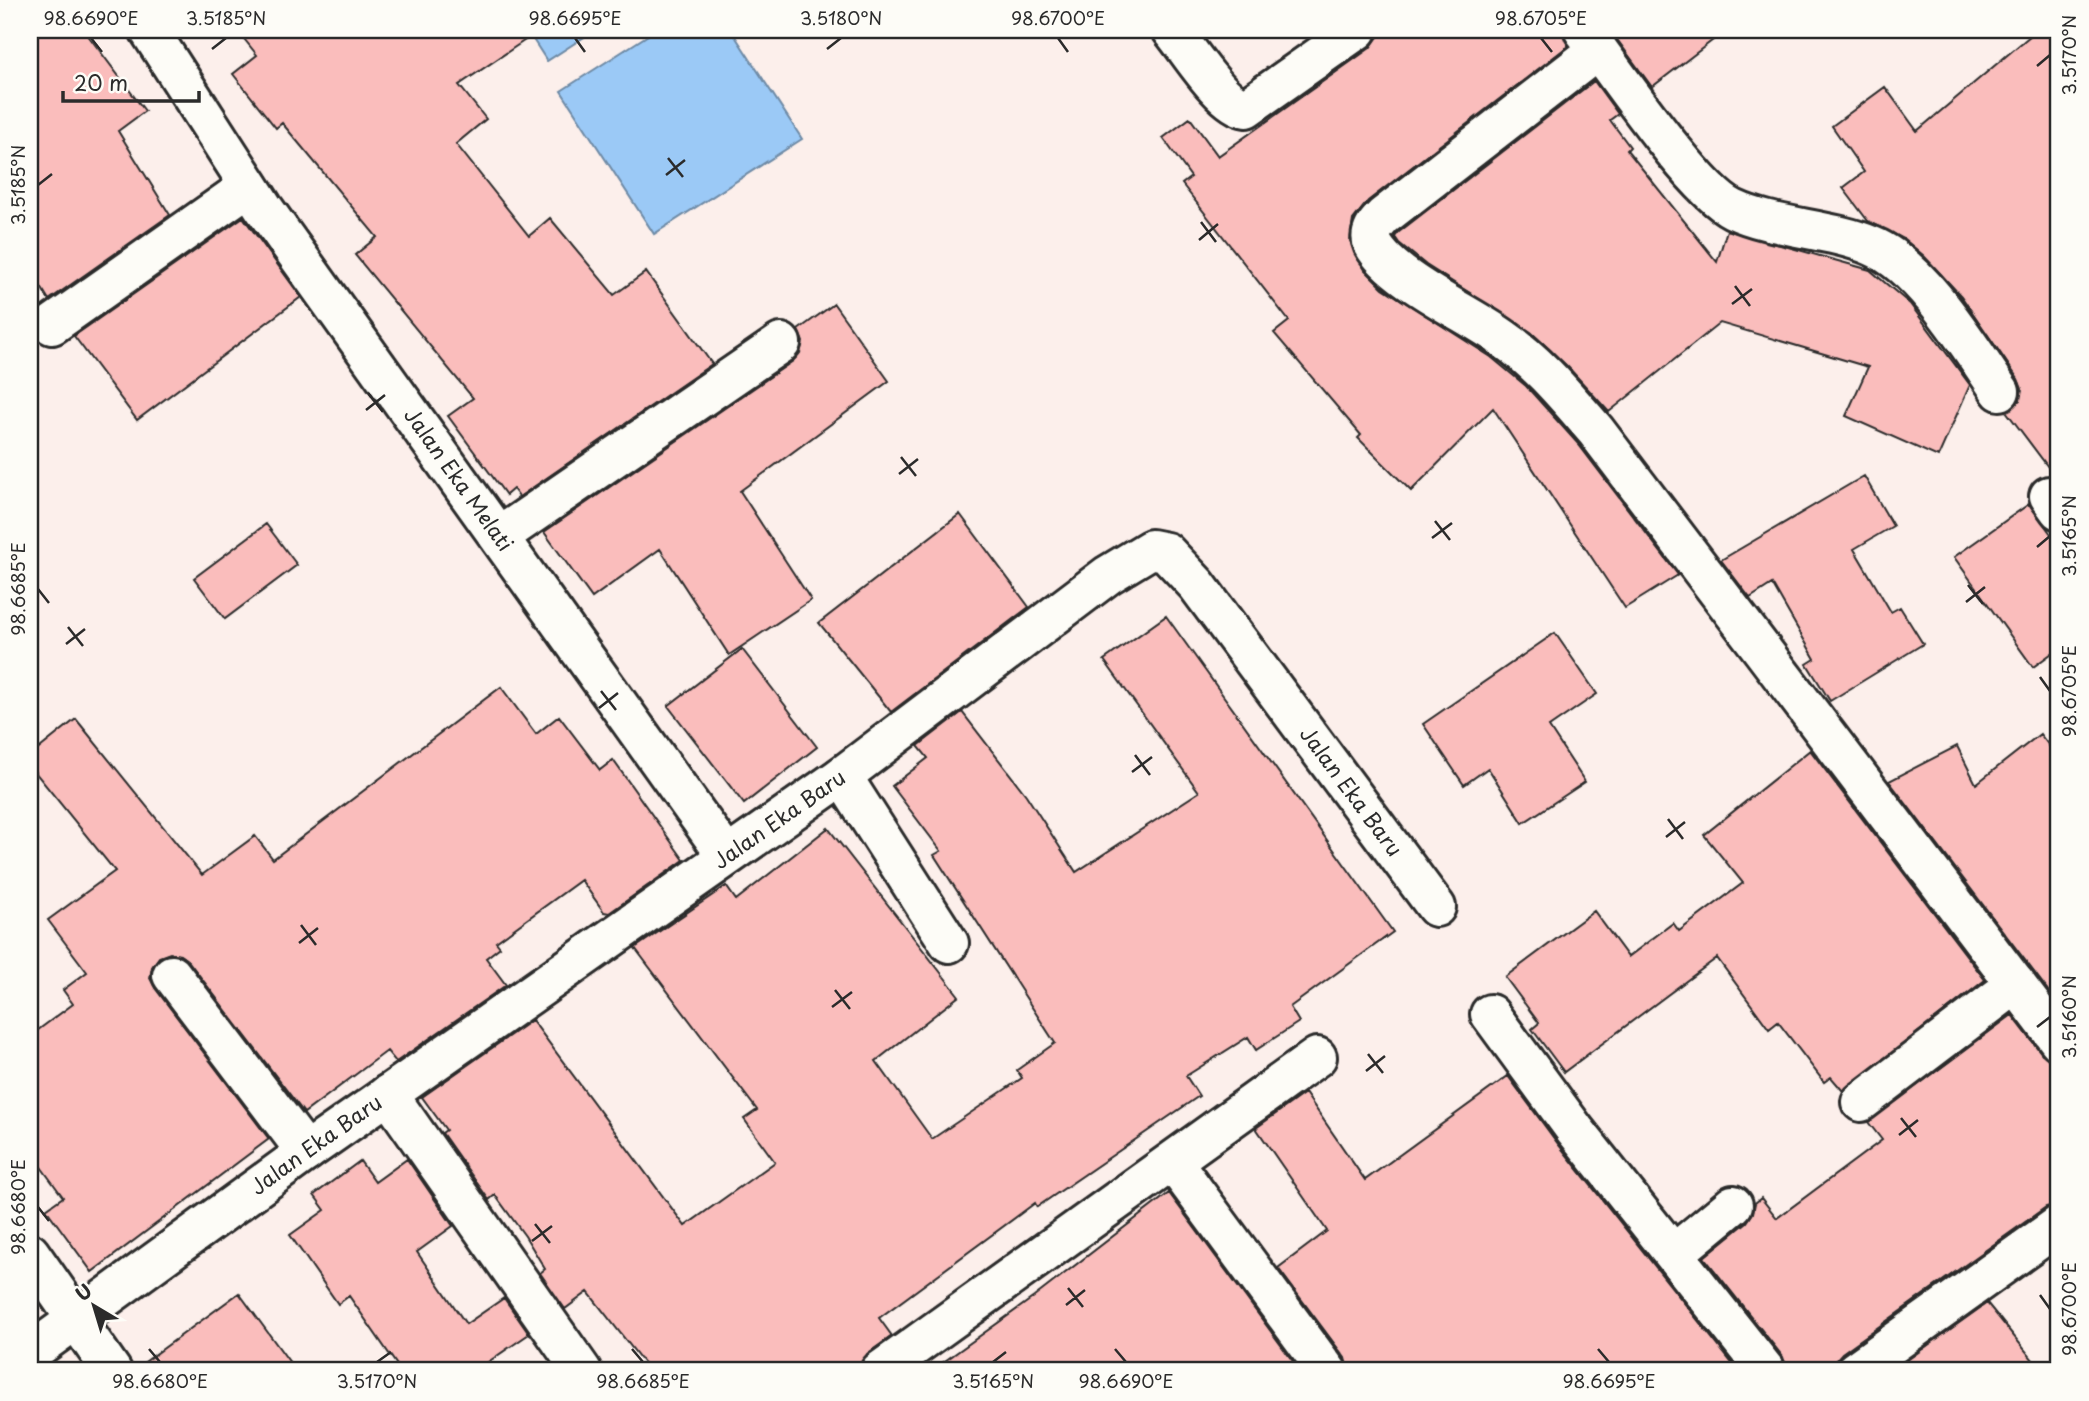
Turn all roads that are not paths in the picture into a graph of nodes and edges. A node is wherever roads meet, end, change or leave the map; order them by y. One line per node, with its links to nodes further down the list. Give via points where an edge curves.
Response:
1 (149, 30): 5 (street, Jalan Eka Melati)
2 (1172, 30): 3 (street, via 1222,92 1238,107 1246,108)
3 (1357, 30)
4 (1590, 40): 8 (street, via 1694,176 1732,209 1870,245 1898,259); 15 (street, via 1384,216 1372,233 1372,242 1442,303 1505,339 1596,430)
5 (249, 186): 6 (street); 9 (street, Jalan Eka Melati)
6 (52, 325)
7 (781, 343): 9 (street)
8 (2000, 391)
9 (500, 536): 11 (street, Jalan Eka Melati)
10 (842, 776): 11 (street, Jalan Eka Baru); 12 (street, Jalan Eka Baru, via 1108,575 1143,552 1158,549 1172,557 1197,585); 13 (street)
11 (726, 855): 19 (street, Jalan Eka Baru)
12 (1436, 907)
13 (949, 943)
14 (172, 975): 21 (street)
15 (2016, 984): 17 (street); 20 (street)
16 (1490, 1014): 26 (street, via 1575,1130)
17 (2059, 1041)
18 (1317, 1057): 22 (street)
19 (388, 1094): 21 (street, Jalan Eka Baru); 30 (street)
20 (1861, 1102)
21 (306, 1152): 27 (street, Jalan Eka Baru)
22 (1173, 1162): 31 (street); 32 (street)
23 (1733, 1205): 26 (street)
24 (2059, 1225): 34 (street)
25 (30, 1253): 27 (street)
26 (1675, 1253): 33 (street)
27 (76, 1319): 28 (street, Jalan Eka Baru); 29 (street)
28 (30, 1353)
29 (112, 1371)
30 (582, 1371)
31 (880, 1371)
32 (1327, 1371)
33 (1766, 1371)
34 (1855, 1371)

